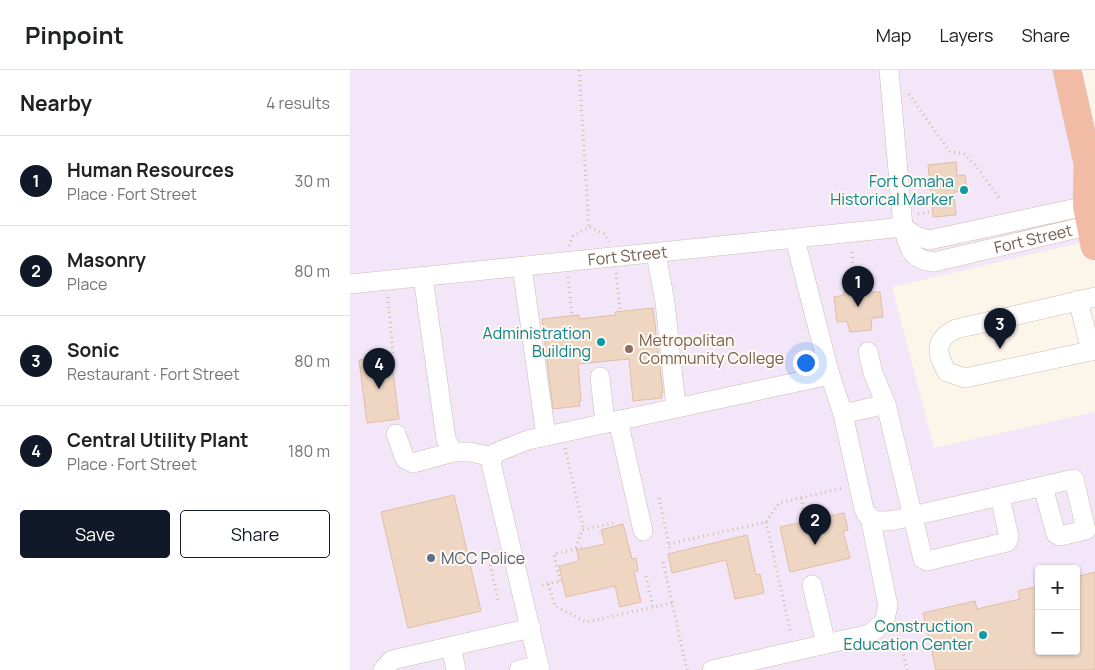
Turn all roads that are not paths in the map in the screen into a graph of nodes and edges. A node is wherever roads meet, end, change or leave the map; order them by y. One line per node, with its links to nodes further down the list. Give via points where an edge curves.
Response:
1 (889, 70): 5 (street)
2 (1066, 70): 3 (highway)
3 (1092, 171): 4 (highway)
4 (1092, 221): 5 (street, Fort Street, via 929,240)
5 (903, 227): 6 (street, Fort Street)
6 (795, 240): 7 (street, Fort Street); 14 (street)
7 (656, 254): 8 (street, Fort Street); 17 (street, via 665,302)
8 (522, 267): 9 (street, Fort Street); 21 (street)
9 (423, 277): 10 (street, Fort Street); 22 (street, via 446,439)
10 (350, 284)
11 (1087, 299): 12 (street); 12 (street, via 956,329 944,335 939,351 947,372 965,378)
12 (1093, 350)
13 (868, 352): 16 (street)
14 (830, 375): 17 (street); 18 (street)
15 (600, 377): 19 (street)
16 (886, 404): 18 (street); 26 (street)
17 (676, 407): 19 (street)
18 (843, 414): 27 (street, via 864,509)
19 (611, 422): 21 (street); 28 (street)
20 (396, 434): 22 (street, via 405,459 413,463)
21 (546, 436): 23 (street, via 495,453)
22 (453, 452): 23 (street)
23 (493, 457): 30 (street, via 491,463)
24 (1043, 487): 25 (street)
25 (1000, 497): 26 (street); 26 (street, via 1009,537 1007,542 928,561 923,559)
26 (912, 516): 27 (street, via 885,522)
27 (870, 517): 31 (street, via 888,606 884,622 870,634)
28 (642, 531)
29 (812, 585): 31 (street)
30 (531, 628): 32 (street); 33 (street)
31 (826, 644): 37 (street)
32 (451, 646): 34 (street, via 392,660); 35 (street)
33 (539, 667): 36 (street)
34 (383, 670)
35 (456, 670)
36 (519, 670)
37 (712, 670)

